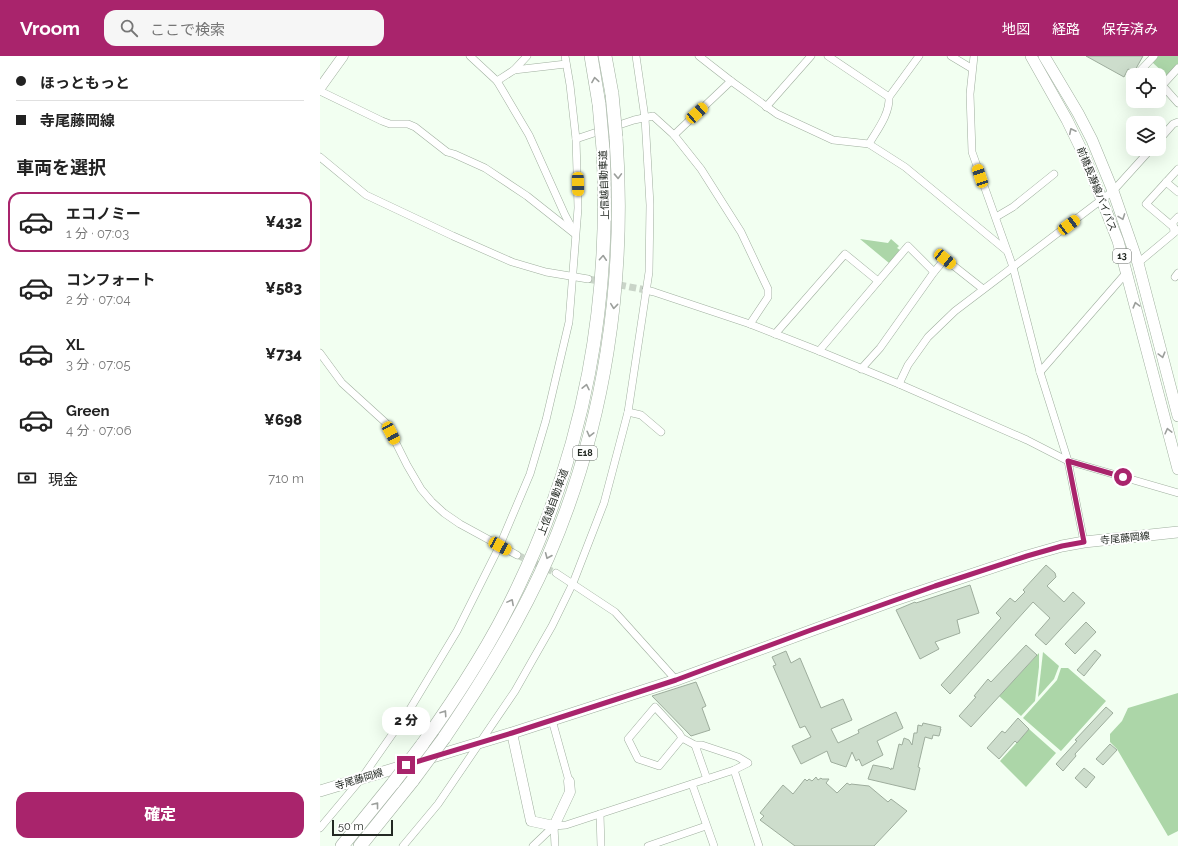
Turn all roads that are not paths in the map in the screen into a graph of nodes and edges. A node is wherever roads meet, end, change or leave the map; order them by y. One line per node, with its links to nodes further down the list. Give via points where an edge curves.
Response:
1 (343, 56): 25 (street)
2 (470, 56): 22 (street)
3 (527, 56): 21 (street)
4 (565, 56): 17 (street)
5 (591, 56): 93 (highway, 上信越自動車道 / E18, one-way to 5, bridge, via 422,745 480,658 534,553 572,447 592,363 602,285 605,215 603,149)
6 (605, 56): 94 (highway, 上信越自動車道 / E18, one-way to 94, bridge, via 616,137 619,209 616,288 605,367 588,443 548,558 491,667 444,738)
7 (636, 56): 30 (street)
8 (699, 56): 23 (street)
9 (811, 56): 29 (street)
10 (828, 56): 27 (street)
11 (919, 56): 27 (street)
12 (951, 56): 18 (street)
13 (974, 56): 18 (street)
14 (1032, 56): 43 (main road, 前橋長瀞線バイパス / 13, one-way to 14, via 1067,120)
15 (1044, 56): 41 (main road, 前橋長瀞線バイパス / 13, via 1092,140)
16 (1154, 56): 19 (street)
17 (566, 64): 21 (street); 34 (street)
18 (971, 68): 44 (street, via 972,152)
19 (1143, 68)
20 (1178, 68): 24 (street)
21 (514, 70): 22 (street)
22 (497, 81): 47 (street, via 529,135)
23 (732, 81): 29 (street); 33 (street)
24 (1166, 81)
25 (321, 85): 47 (street, via 382,121 415,127 447,152 485,168 527,196)
26 (1166, 92): 28 (street)
27 (889, 97): 35 (street, via 883,120)
28 (1178, 103)
29 (766, 107): 35 (street, via 833,140)
30 (645, 118): 33 (street, via 653,116); 34 (street); 57 (street, via 650,206 649,272)
31 (1178, 122): 32 (street)
32 (1166, 133)
33 (674, 135): 58 (street, via 702,169 741,232 768,288 768,297)
34 (576, 139): 47 (street, via 578,208)
35 (868, 144): 48 (street, via 905,167)
36 (320, 156): 53 (street, via 366,195 445,233 512,262 546,272)
37 (1145, 156): 41 (street)
38 (1178, 169): 40 (street)
39 (1054, 174): 44 (street, via 1013,207)
40 (1166, 182): 42 (street); 46 (street, via 1146,204)
41 (1113, 191): 43 (street); 49 (main road, 前橋長瀞線バイパス / 13, one-way to 49)
42 (1178, 192)
43 (1102, 199): 50 (street); 52 (main road, 前橋長瀞線バイパス / 13)
44 (996, 217): 48 (street)
45 (1178, 217): 46 (street, via 1173,222)
46 (1176, 229): 49 (street)
47 (575, 234): 53 (street)
48 (1007, 251): 50 (street)
49 (1138, 263): 66 (main road, 前橋長瀞線バイパス / 13, one-way to 66)
50 (1012, 266): 56 (street); 63 (street)
51 (934, 272): 55 (street, via 908,246); 56 (street, via 945,259); 62 (street, via 880,348)
52 (1127, 272): 63 (street); 69 (main road, 前橋長瀞線バイパス / 13, one-way to 52)
53 (572, 276): 54 (street); 73 (street, via 569,322 546,420 530,474)
54 (588, 279)
55 (878, 281): 59 (street, via 845,254); 60 (street)
56 (982, 289): 64 (street, via 928,337 908,365)
57 (646, 290): 58 (street); 65 (street)
58 (750, 324): 59 (street)
59 (775, 334): 60 (street)
60 (819, 351): 62 (street)
61 (320, 353): 73 (street, via 342,383 386,423 405,463 432,502 450,517)
62 (860, 369): 64 (street)
63 (1040, 372): 68 (street)
64 (899, 384): 68 (street, via 1027,440)
65 (628, 412): 67 (street, via 641,415); 76 (street, via 604,502)
66 (1178, 416)
67 (661, 432)
68 (1068, 461): 70 (street); 72 (street)
69 (1178, 469)
70 (1178, 493)
71 (1178, 532): 72 (main road, 寺尾藤岡線)
72 (1084, 542): 77 (main road, 寺尾藤岡線, via 1027,556 935,586)
73 (500, 546): 74 (street); 84 (street, via 457,631 410,709)
74 (517, 555)
75 (556, 573): 76 (street)
76 (573, 583): 77 (street, via 615,612); 81 (street, via 515,691)
77 (676, 680): 78 (main road, 寺尾藤岡線)
78 (552, 720): 79 (main road, 寺尾藤岡線); 86 (street)
79 (512, 733): 81 (main road, 寺尾藤岡線); 90 (street, via 531,821)
80 (682, 738): 80 (street, via 659,766 638,759 628,739 655,707); 82 (street)
81 (480, 742): 84 (main road, 寺尾藤岡線); 95 (street, via 438,804)
82 (695, 745): 83 (street, via 738,757 748,763); 85 (street)
83 (734, 770): 85 (street); 101 (street)
84 (361, 778): 88 (main road, 寺尾藤岡線); 92 (street)
85 (707, 779): 87 (street)
86 (568, 781): 90 (street, via 570,792)
87 (692, 784): 89 (street); 91 (street)
88 (320, 791)
89 (600, 814): 90 (street, via 566,825); 98 (street)
90 (554, 826): 96 (street); 97 (street)
91 (706, 826): 99 (street); 100 (street)
92 (320, 828)
93 (342, 846)
94 (360, 846)
95 (403, 846)
96 (533, 846)
97 (556, 846)
98 (601, 846)
99 (648, 846)
100 (714, 846)
101 (759, 846)

